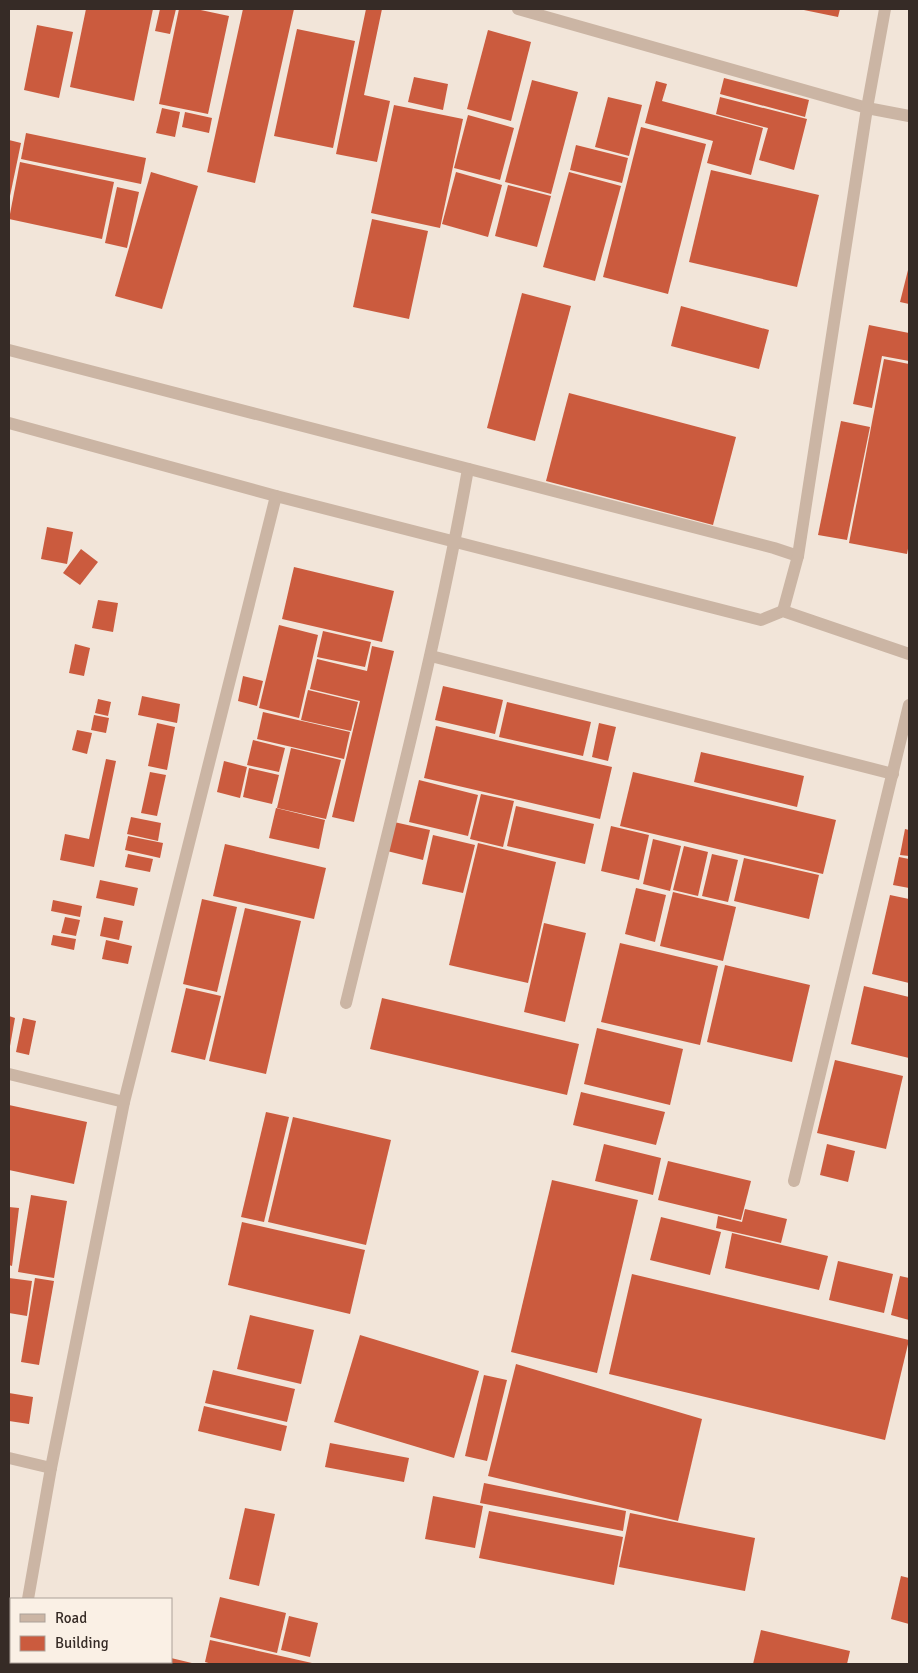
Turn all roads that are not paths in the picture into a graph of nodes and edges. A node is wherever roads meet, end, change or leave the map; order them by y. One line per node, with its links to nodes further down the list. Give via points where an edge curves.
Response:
1 (518, 9): 3 (street)
2 (885, 9): 3 (street)
3 (867, 108): 4 (street); 10 (street)
4 (909, 116)
5 (9, 350): 7 (street)
6 (9, 423): 8 (street)
7 (468, 469): 9 (street); 10 (street)
8 (276, 496): 9 (street); 18 (street)
9 (455, 542): 11 (street, via 761,620); 13 (street)
10 (798, 556): 11 (street)
11 (783, 611): 12 (street)
12 (909, 654)
13 (431, 656): 15 (street); 16 (street)
14 (909, 705): 15 (street)
15 (893, 774): 19 (street)
16 (346, 1003)
17 (9, 1074): 18 (street)
18 (124, 1102): 21 (street)
19 (794, 1181)
20 (9, 1458): 21 (street)
21 (51, 1468): 22 (street)
22 (28, 1598)

